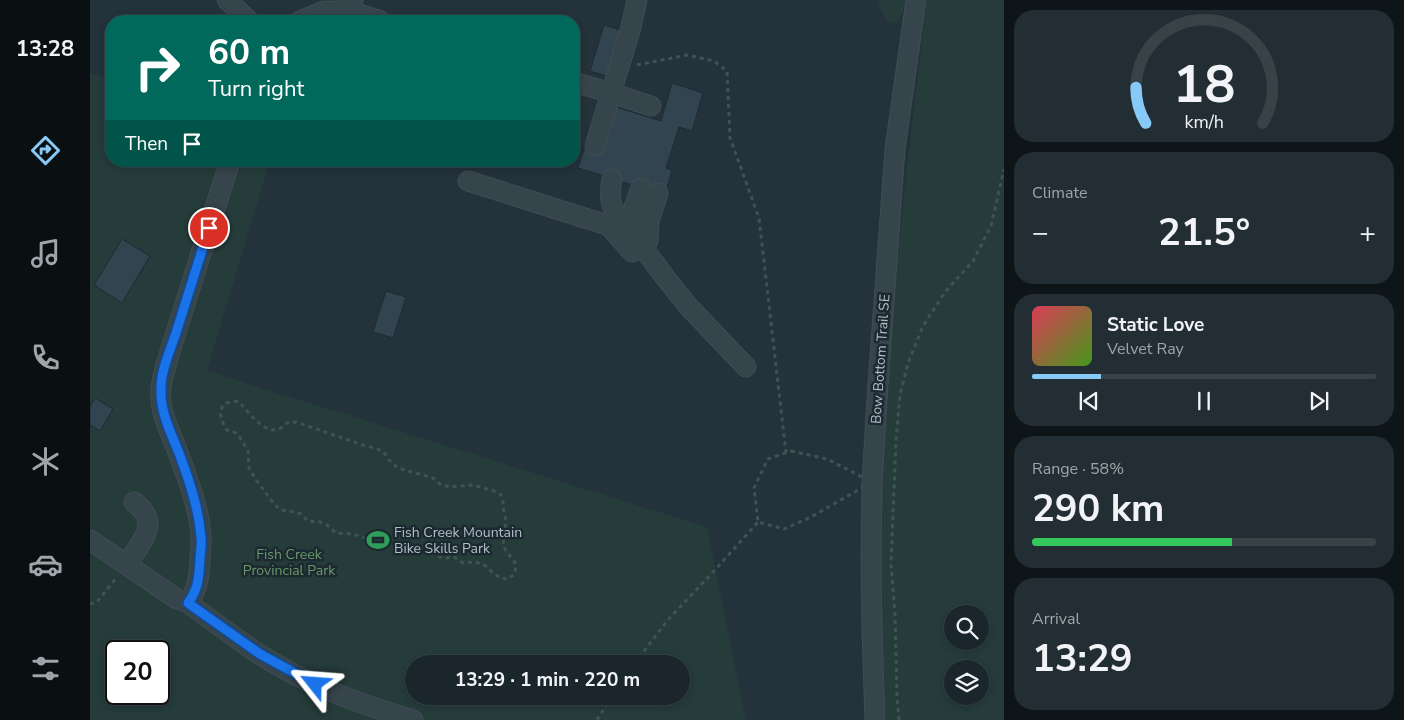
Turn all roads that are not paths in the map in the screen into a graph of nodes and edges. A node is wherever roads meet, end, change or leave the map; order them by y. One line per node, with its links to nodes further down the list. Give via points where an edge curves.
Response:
1 (227, 0): 5 (street)
2 (637, 0): 9 (street)
3 (916, 0): 23 (street, Bow Bottom Trail SE, via 895,149 872,482)
4 (351, 6): 6 (street); 7 (street)
5 (243, 15)
6 (314, 15)
7 (369, 15)
8 (580, 84): 9 (street)
9 (611, 94): 10 (street); 11 (street)
10 (651, 106)
11 (594, 146)
12 (228, 167): 21 (street, via 160,391 165,417 191,490 201,539 197,588)
13 (612, 179): 16 (street, via 610,202)
14 (468, 181): 16 (street, via 604,224 632,252)
15 (649, 190): 16 (street, via 648,242)
16 (638, 242): 17 (street, via 688,306)
17 (746, 367)
18 (134, 502): 20 (street, via 146,517 149,528)
19 (90, 540): 20 (street)
20 (127, 564): 21 (street, via 177,599)
21 (188, 603): 22 (street, via 260,654 303,679 336,694)
22 (414, 720)
23 (875, 720)

